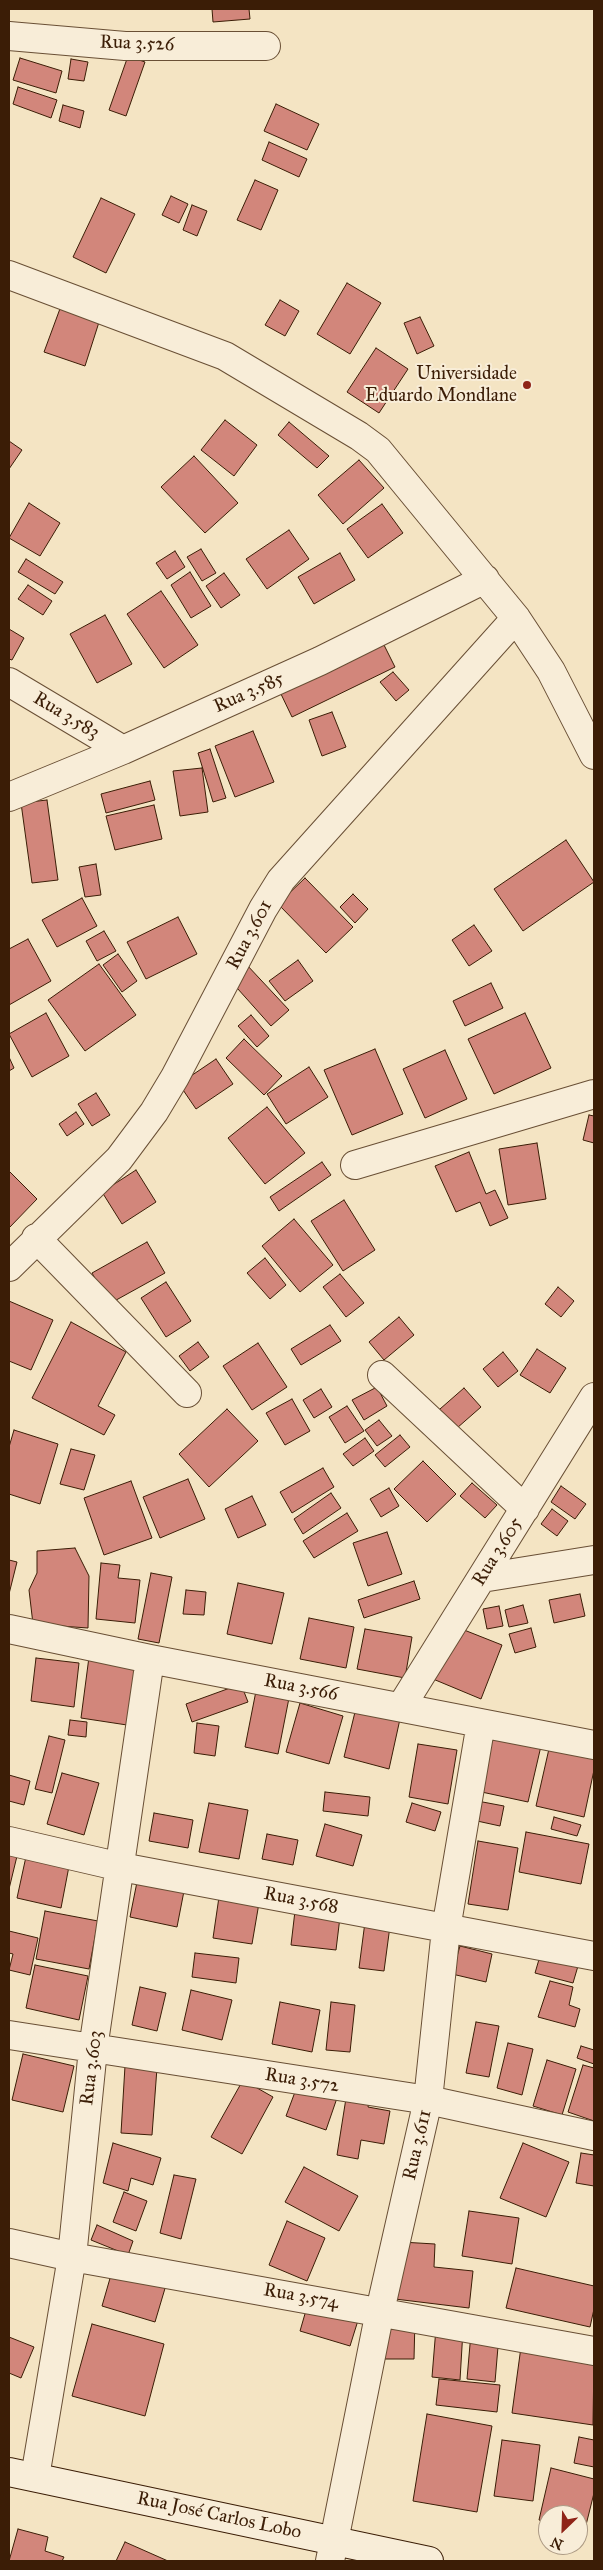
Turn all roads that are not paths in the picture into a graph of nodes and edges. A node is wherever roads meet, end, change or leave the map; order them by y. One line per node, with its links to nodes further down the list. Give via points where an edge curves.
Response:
1 (9, 36): 2 (street, Rua 3.526, via 125,46)
2 (266, 46)
3 (9, 275): 4 (street, via 225,356 359,436 378,450)
4 (485, 580): 5 (street); 7 (street, Rua 3.585)
5 (516, 618): 8 (street, via 552,671); 12 (street, Rua 3.601, via 281,880 262,909 154,1112 119,1159)
6 (9, 682): 7 (street, Rua 3.583)
7 (123, 750): 9 (street, Rua 3.585)
8 (594, 755)
9 (9, 797)
10 (594, 1094): 11 (street)
11 (355, 1165)
12 (36, 1238): 13 (street, Rua 3.601); 15 (street)
13 (9, 1267)
14 (382, 1375): 17 (street)
15 (187, 1393)
16 (594, 1397): 17 (street, Rua 3.605)
17 (525, 1509): 19 (street, Rua 3.605)
18 (594, 1560): 19 (street)
19 (482, 1578): 22 (street, Rua 3.605)
20 (9, 1629): 21 (street, Rua 3.566)
21 (150, 1659): 22 (street, Rua 3.566); 26 (street, Rua 3.603)
22 (401, 1707): 23 (street, Rua 3.566)
23 (481, 1724): 24 (street, Rua 3.566); 27 (street, Rua 3.611)
24 (594, 1745)
25 (9, 1842): 26 (street, Rua 3.568)
26 (121, 1867): 27 (street, Rua 3.568); 30 (street, Rua 3.603)
27 (446, 1928): 28 (street, Rua 3.568); 31 (street, Rua 3.611)
28 (594, 1956)
29 (9, 2035): 30 (street, Rua 3.572)
30 (93, 2049): 31 (street, Rua 3.572); 34 (street, Rua 3.603)
31 (428, 2100): 32 (street, Rua 3.572); 35 (street, Rua 3.611)
32 (594, 2136)
33 (9, 2243): 34 (street, Rua 3.574)
34 (72, 2257): 35 (street, Rua 3.574); 37 (street, Rua 3.603)
35 (380, 2311): 36 (street, Rua 3.574); 38 (street, Rua 3.611)
36 (594, 2351)
37 (22, 2474): 38 (street, Rua José Carlos Lobo)
38 (332, 2551): 39 (street, Rua José Carlos Lobo)
39 (429, 2561)

